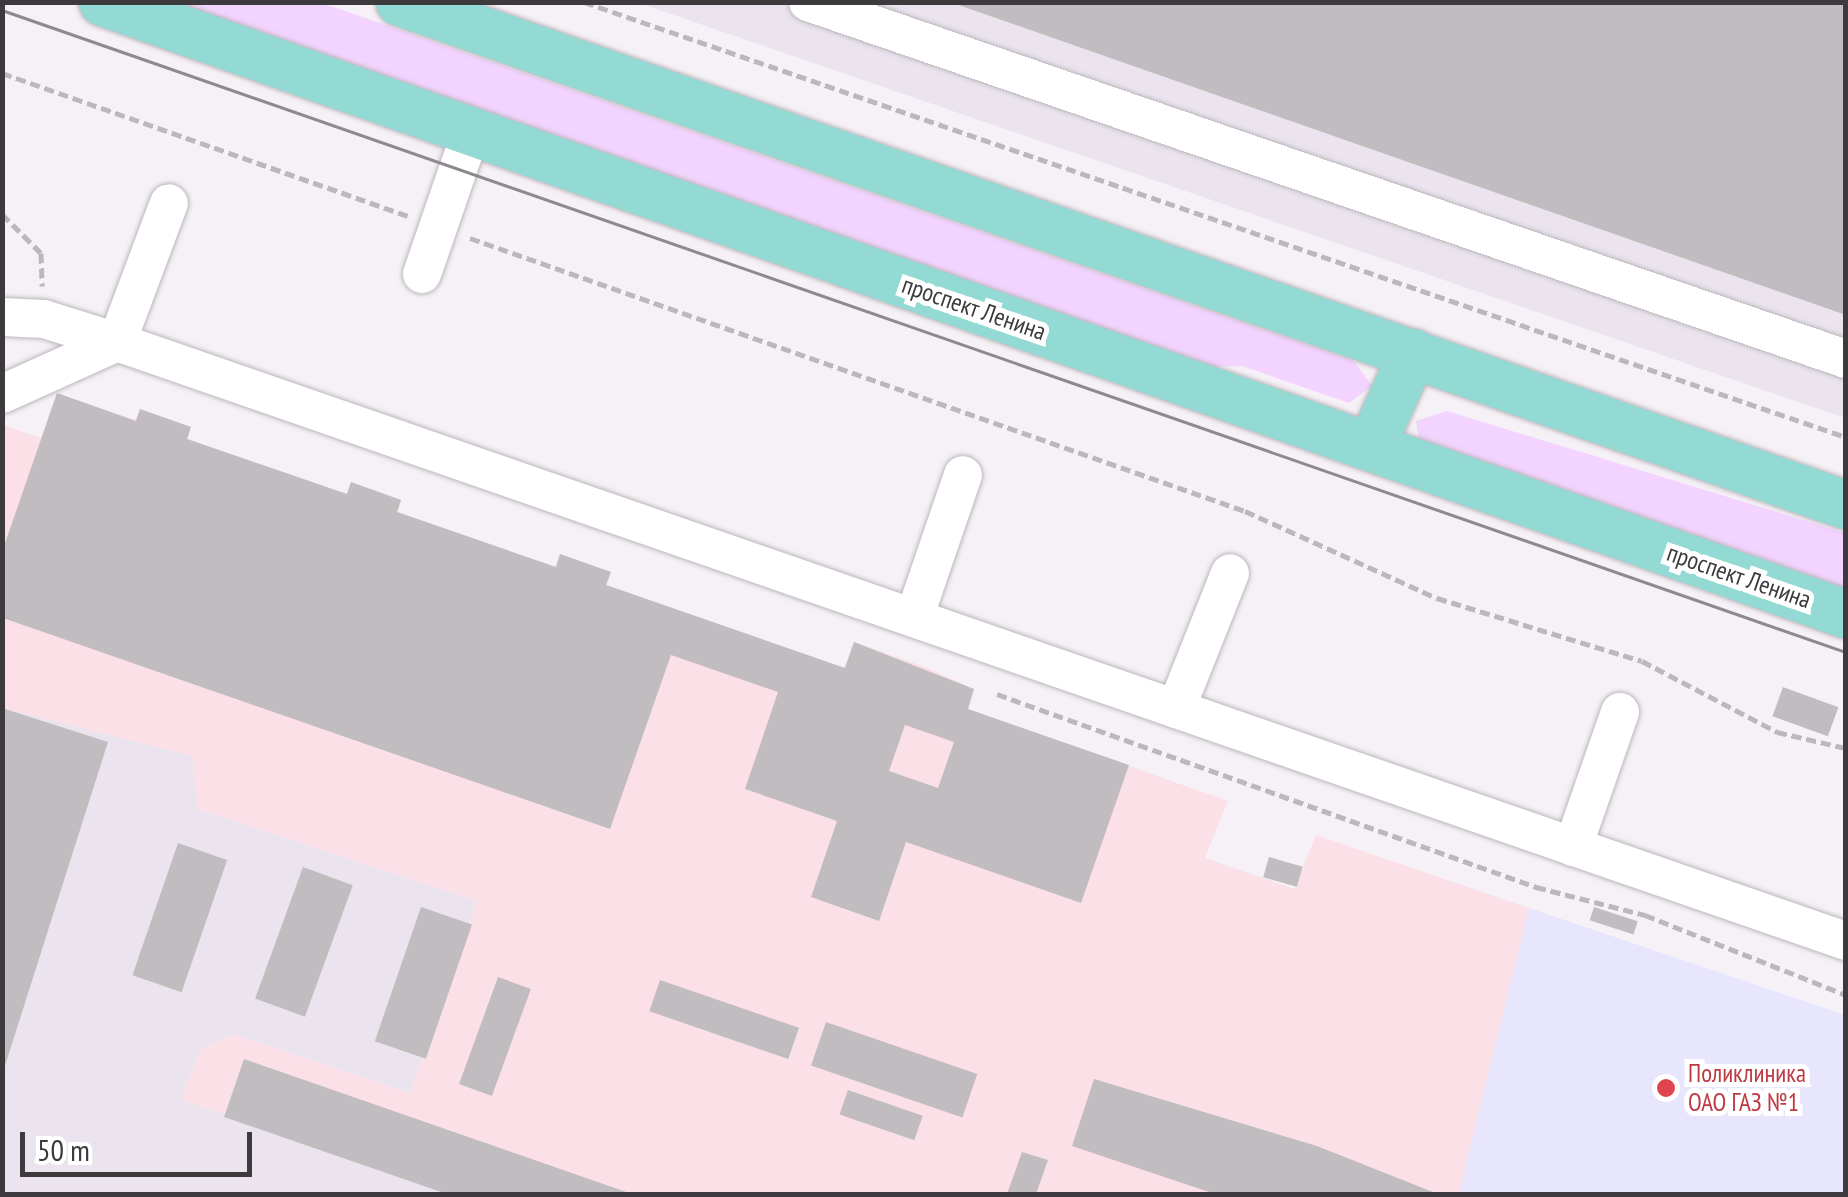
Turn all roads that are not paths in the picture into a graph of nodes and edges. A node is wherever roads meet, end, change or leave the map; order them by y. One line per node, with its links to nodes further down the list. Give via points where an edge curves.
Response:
1 (103, 2): 4 (main road, проспект Ленина)
2 (400, 2): 9 (main road)
3 (808, 2): 10 (lane)
4 (471, 132): 6 (lane); 12 (main road, проспект Ленина)
5 (169, 203): 8 (lane)
6 (422, 274)
7 (2, 317): 8 (lane, via 44,319)
8 (117, 342): 11 (lane); 17 (lane)
9 (1413, 354): 12 (main road); 14 (main road)
10 (1846, 359)
11 (2, 394)
12 (1372, 448): 16 (main road, проспект Ленина)
13 (962, 475): 17 (lane)
14 (1846, 505)
15 (1230, 573): 18 (lane)
16 (1846, 614)
17 (914, 618): 18 (lane)
18 (1176, 709): 20 (lane)
19 (1620, 712): 20 (lane)
20 (1573, 847): 21 (lane)
21 (1846, 941)

